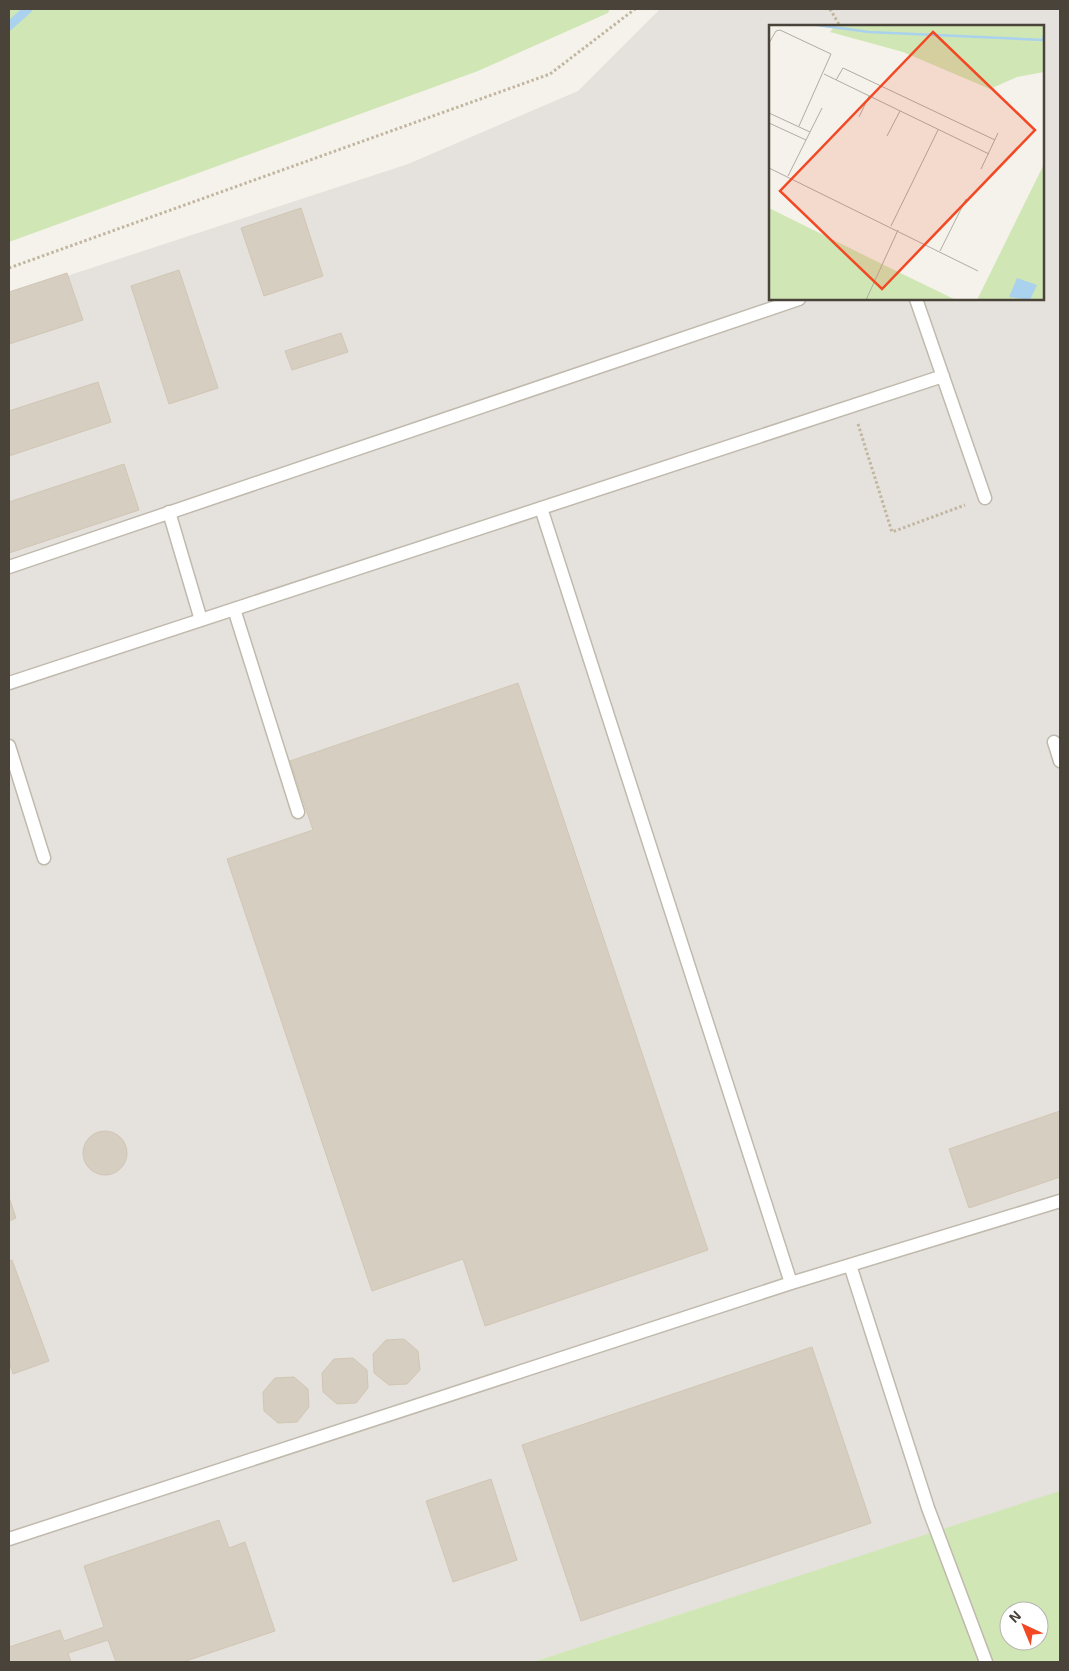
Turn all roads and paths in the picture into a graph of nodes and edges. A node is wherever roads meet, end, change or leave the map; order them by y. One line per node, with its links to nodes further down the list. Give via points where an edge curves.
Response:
1 (636, 9): 4 (path, via 550,74)
2 (830, 9): 3 (path)
3 (839, 25)
4 (9, 268)
5 (796, 300): 11 (lane)
6 (916, 300): 7 (lane)
7 (943, 376): 8 (lane); 9 (lane)
8 (852, 406): 9 (path, via 892,532); 10 (lane)
9 (984, 498)
10 (541, 508): 13 (lane); 23 (lane)
11 (169, 512): 12 (lane); 14 (lane)
12 (9, 567)
13 (234, 609): 14 (lane); 19 (lane)
14 (201, 620): 15 (lane)
15 (9, 683)
16 (1054, 742): 18 (lane)
17 (9, 746): 20 (lane)
18 (1060, 761)
19 (298, 812)
20 (44, 858)
21 (1060, 1201): 22 (lane)
22 (850, 1265): 23 (lane); 25 (lane, via 928,1508)
23 (792, 1283): 24 (lane)
24 (9, 1539)
25 (986, 1662)

